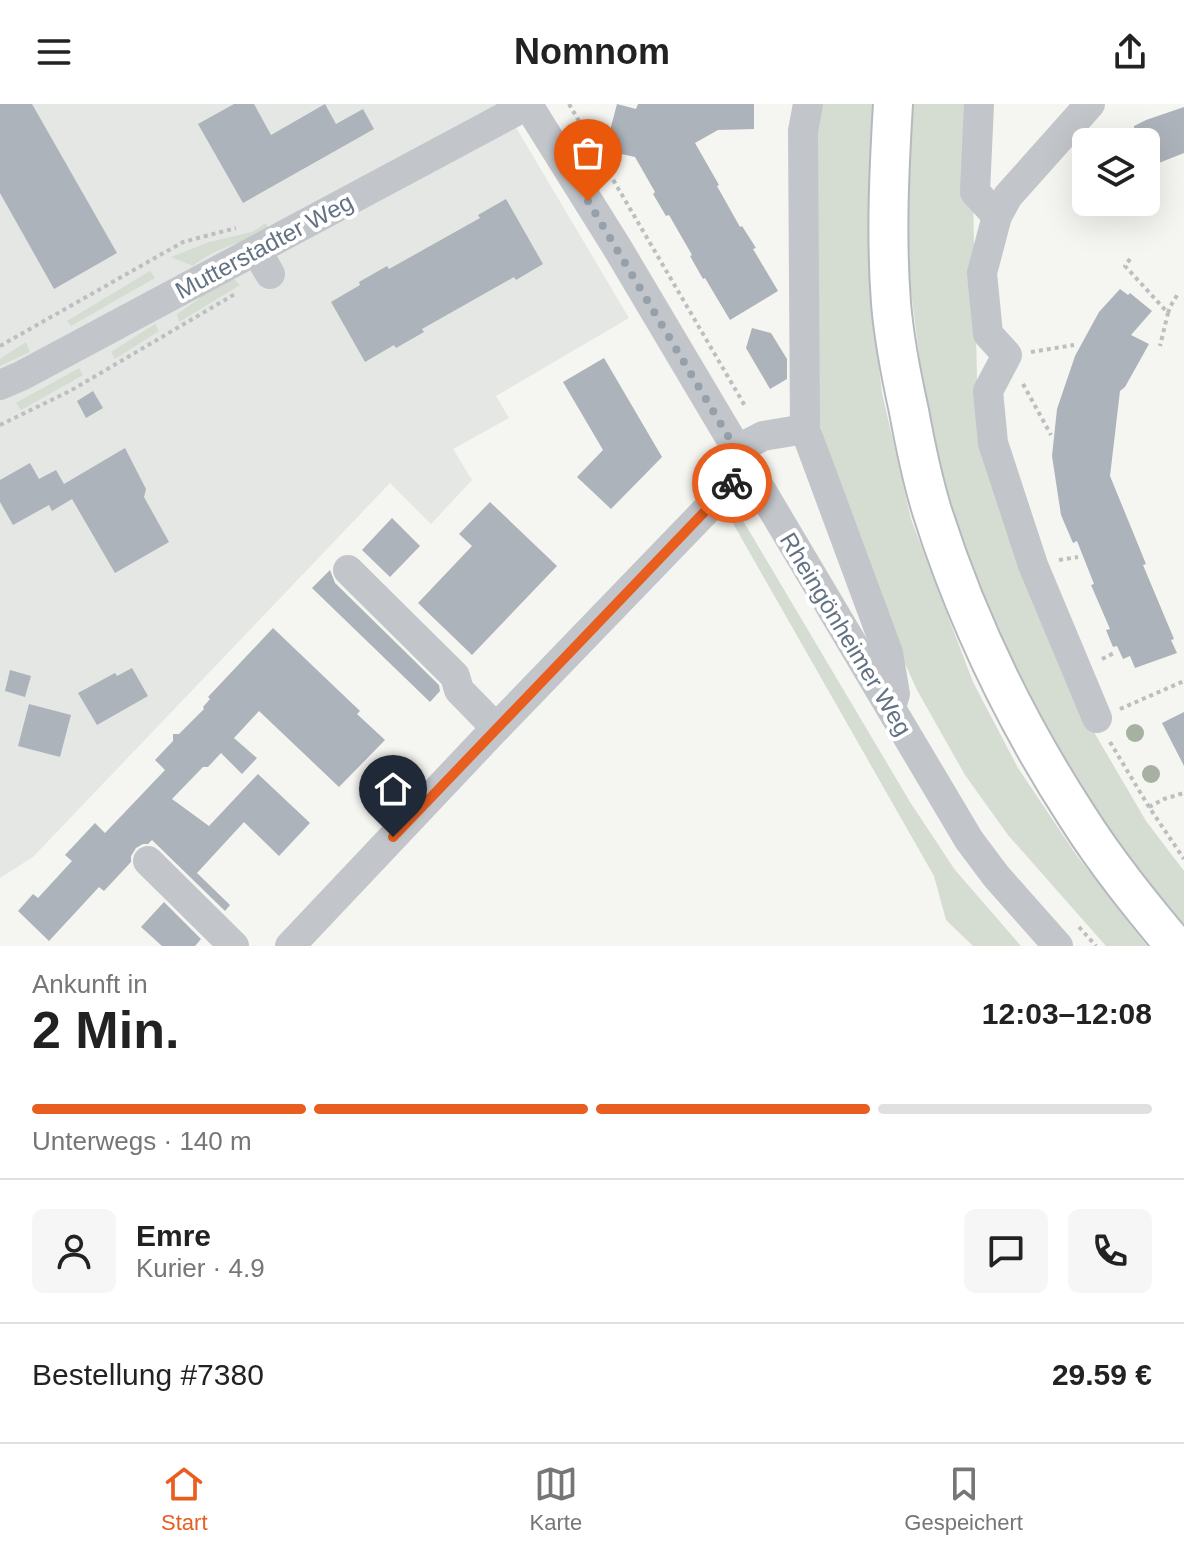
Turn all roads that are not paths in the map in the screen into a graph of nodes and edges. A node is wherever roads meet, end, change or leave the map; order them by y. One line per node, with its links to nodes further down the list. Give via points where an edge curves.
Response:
1 (528, 104): 7 (street, Mutterstadter Weg); 9 (street, Rheingönheimer Weg)
2 (808, 104): 8 (street, via 803,131)
3 (893, 104): 18 (main road, via 888,197 892,306 932,510 981,640 1047,768 1124,883)
4 (979, 104): 6 (street, via 975,192)
5 (1090, 104): 6 (street, via 1008,196)
6 (997, 216): 12 (street, via 982,273 988,334 1007,355 988,391 993,443 1033,565)
7 (0, 385)
8 (805, 429): 9 (street, via 763,436); 11 (street, via 888,653 895,694)
9 (742, 459): 11 (street, Rheingönheimer Weg); 13 (street)
10 (348, 570): 13 (street, via 455,676 459,690)
11 (891, 709): 17 (street, Rheingönheimer Weg, via 969,840)
12 (1097, 718)
13 (496, 728): 16 (street)
14 (148, 861): 15 (street)
15 (234, 946)
16 (290, 946)
17 (1058, 946)
18 (1175, 946)

